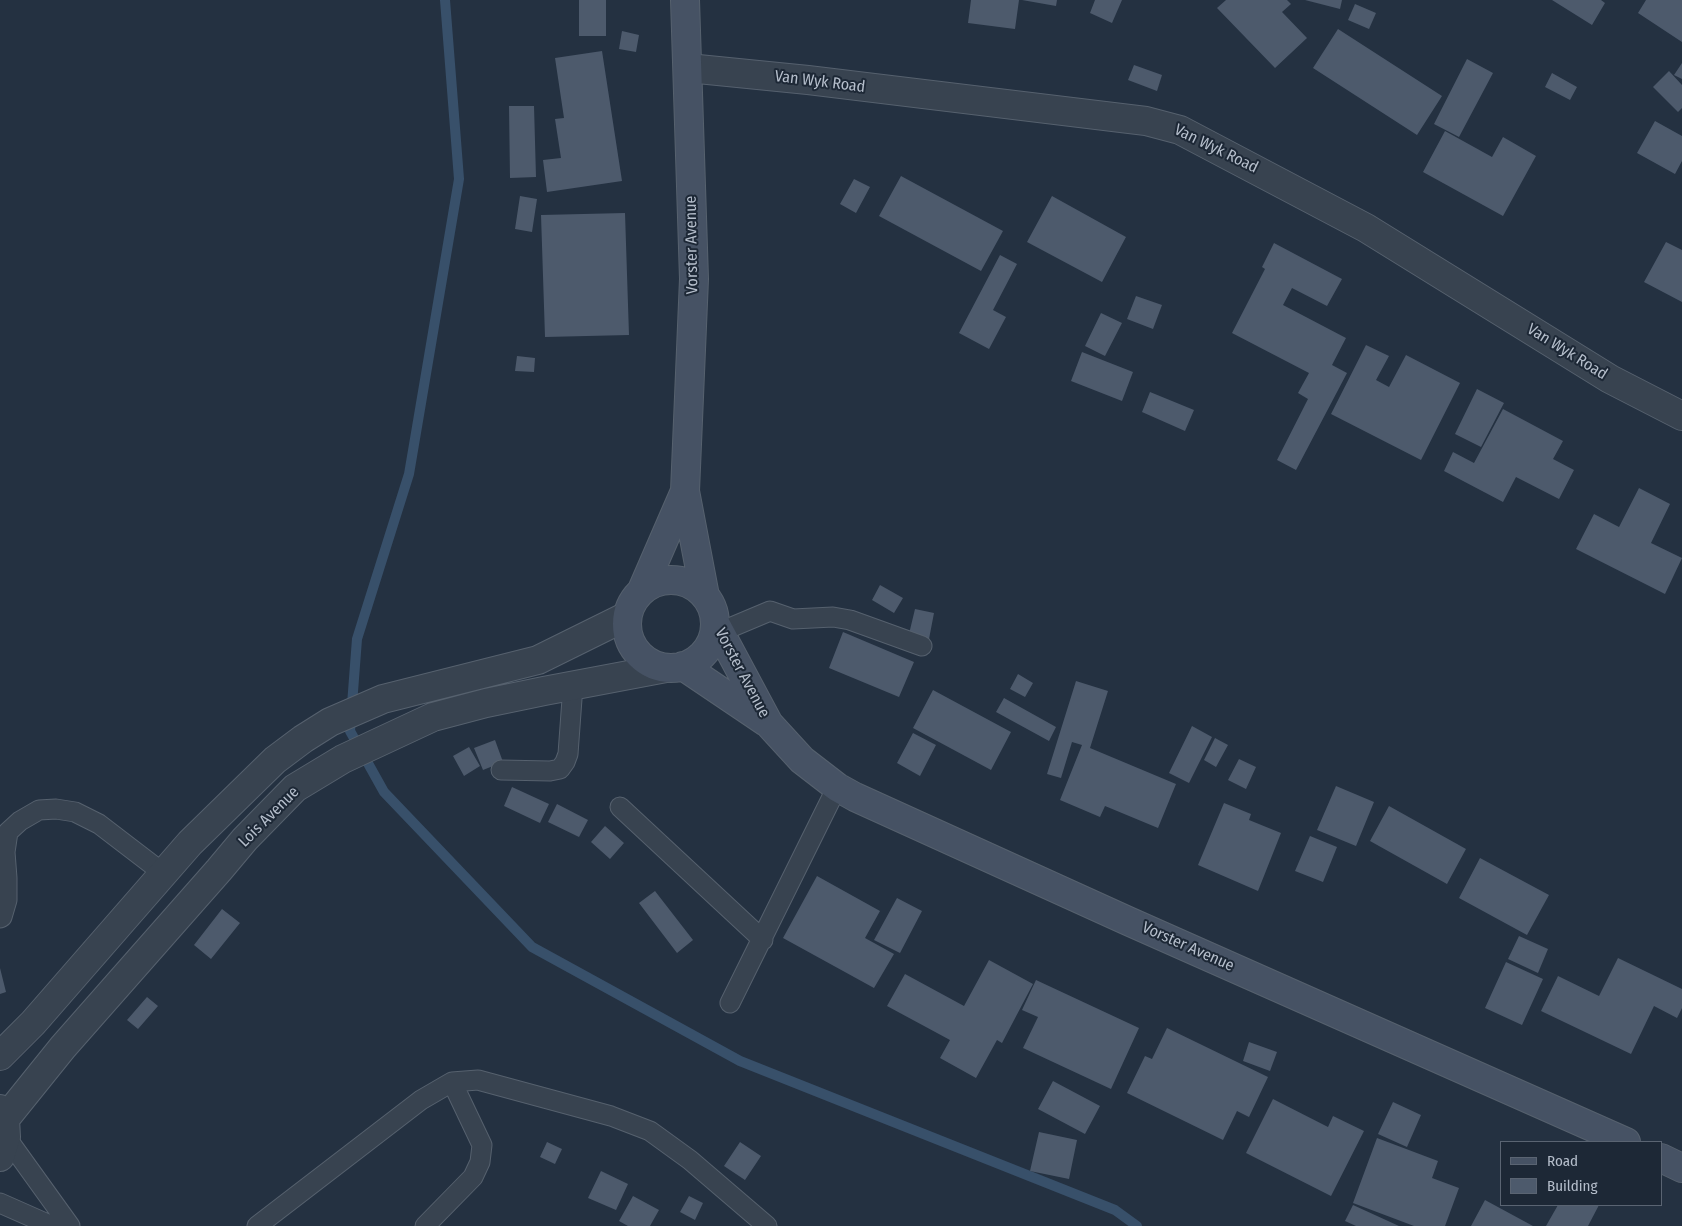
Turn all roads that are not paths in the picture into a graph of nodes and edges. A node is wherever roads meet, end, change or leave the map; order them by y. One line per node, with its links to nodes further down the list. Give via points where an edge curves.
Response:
1 (685, 0): 2 (main road, Vorster Avenue)
2 (688, 68): 3 (street, Van Wyk Road, via 1164,124 1366,228 1610,379); 4 (main road, Vorster Avenue, via 694,279)
3 (1682, 416)
4 (685, 490): 5 (main road, Vorster Avenue); 6 (main road, Vorster Avenue)
5 (642, 590): 6 (main road, via 658,582 676,580 688,583); 7 (main road, Vorster Avenue, via 632,602)
6 (705, 596): 8 (main road, Vorster Avenue)
7 (627, 616): 10 (main road, Vorster Avenue, via 629,639 635,650 650,663); 16 (street, via 538,660 383,699 330,722 275,760)
8 (718, 627): 9 (lane, via 770,611 793,619 833,617 850,620); 10 (main road, Vorster Avenue, via 704,654); 12 (main road, Vorster Avenue)
9 (922, 646)
10 (675, 667): 11 (street, Lois Avenue); 12 (main road, Vorster Avenue)
11 (573, 685): 13 (lane, via 568,754 560,769); 22 (street, Lois Avenue, via 433,717 343,759 295,788 245,839 64,1048)
12 (770, 724): 14 (main road, Vorster Avenue, via 802,760)
13 (501, 770)
14 (837, 787): 18 (lane); 23 (main road, Vorster Avenue)
15 (620, 807): 18 (lane)
16 (163, 873): 17 (lane, via 99,824 75,812 39,810 20,820 8,832 5,852 7,900); 20 (street, via 33,1023)
17 (0, 918)
18 (763, 940): 19 (lane)
19 (730, 1003)
20 (0, 1056)
21 (452, 1082): 29 (lane, via 421,1100); 30 (lane, via 482,1145 480,1162 473,1177); 31 (lane, via 478,1080 611,1116 650,1131 690,1160)
22 (3, 1131): 28 (lane)
23 (1624, 1141)
24 (1662, 1158): 25 (main road)
25 (1682, 1168)
26 (0, 1202): 27 (lane)
27 (52, 1226)
28 (70, 1226)
29 (257, 1226)
30 (425, 1226)
31 (767, 1226)

